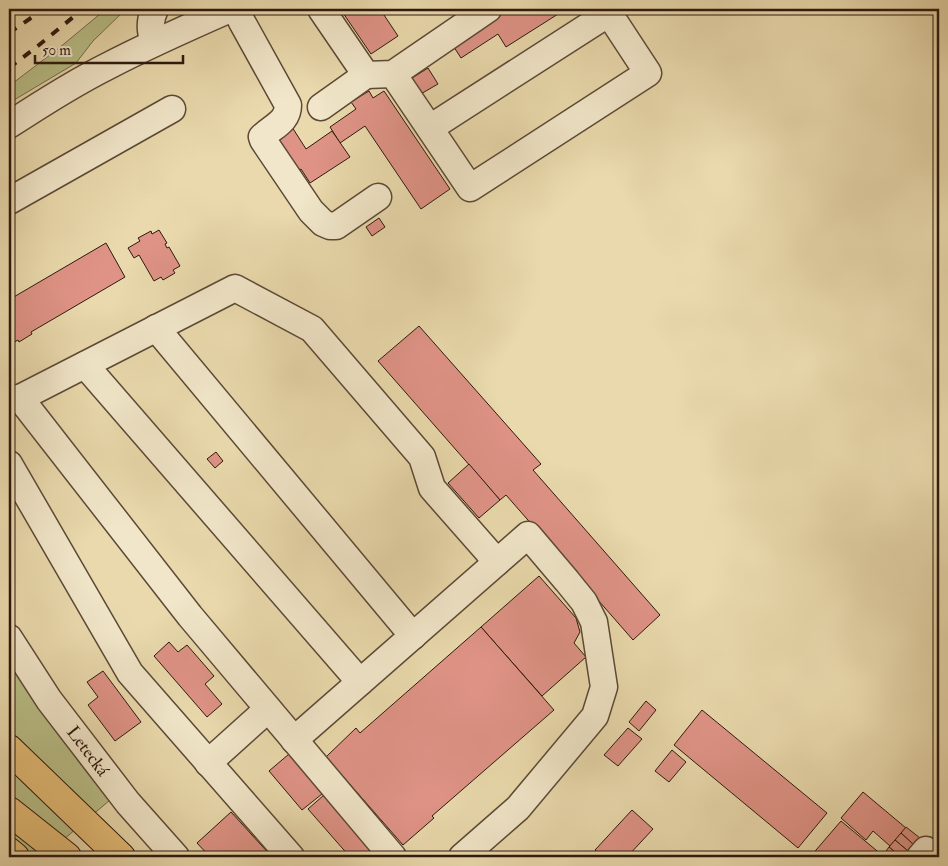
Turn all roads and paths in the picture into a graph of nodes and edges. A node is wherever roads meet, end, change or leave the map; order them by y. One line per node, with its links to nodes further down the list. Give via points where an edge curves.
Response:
1 (155, 9): 7 (street, via 150,24)
2 (230, 9): 7 (street)
3 (236, 9): 14 (street, via 288,105 285,118 266,133 263,140 311,211 323,223 336,226)
4 (321, 9): 8 (street)
5 (488, 9): 9 (street)
6 (608, 11): 13 (street); 13 (street, via 648,73 470,188)
7 (154, 43): 12 (street, via 89,76)
8 (366, 74): 9 (street); 10 (street)
9 (393, 74): 13 (street)
10 (321, 107)
11 (172, 109): 15 (street)
12 (9, 125)
13 (430, 128)
14 (378, 197)
15 (9, 201)
16 (156, 328): 17 (street); 20 (street, via 235,288 312,329 422,457 432,488); 21 (street)
17 (85, 365): 18 (street); 23 (street)
18 (14, 398): 24 (street)
19 (9, 464): 27 (street, via 130,673)
20 (497, 562): 21 (street); 36 (street, via 528,535 568,581 594,622 604,687 595,716 518,808)
21 (413, 636): 23 (street)
22 (9, 638): 33 (street, Letecká, via 49,700 122,795)
23 (360, 682): 25 (street)
24 (268, 709): 25 (street); 27 (street)
25 (294, 740): 35 (street)
26 (9, 749): 32 (highway)
27 (208, 763): 34 (street)
28 (9, 811): 31 (highway)
29 (9, 852): 30 (highway)
30 (15, 857)
31 (67, 857)
32 (121, 857)
33 (176, 857)
34 (291, 857)
35 (393, 857)
36 (462, 857)

